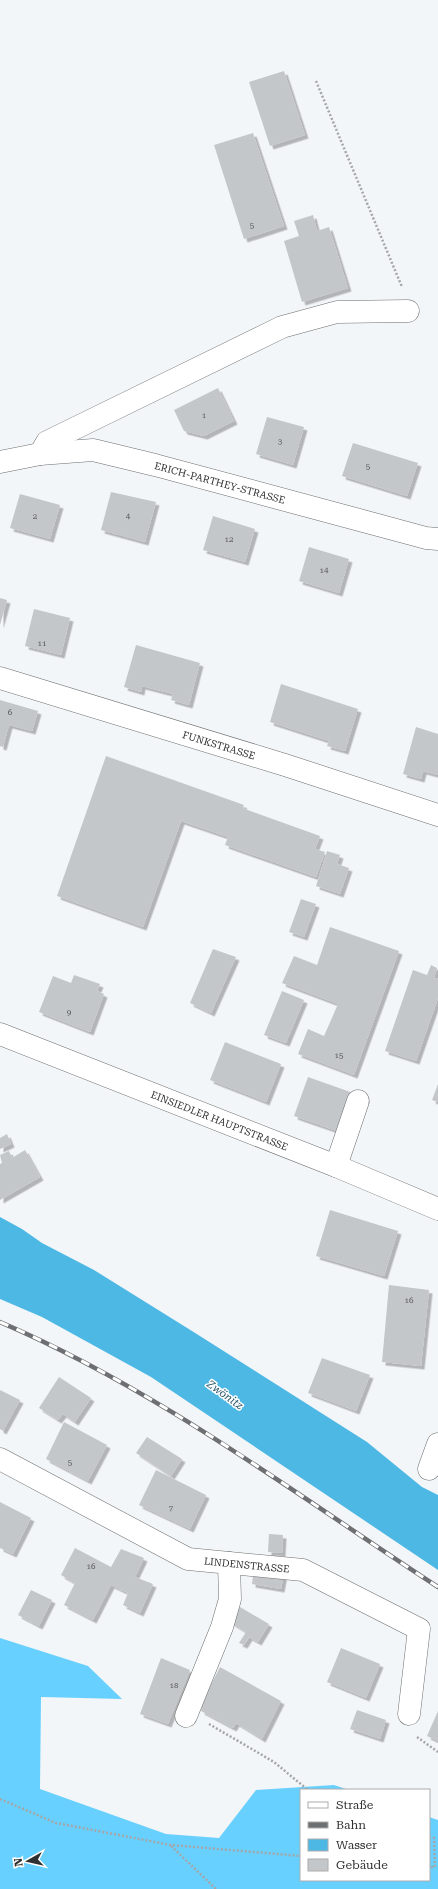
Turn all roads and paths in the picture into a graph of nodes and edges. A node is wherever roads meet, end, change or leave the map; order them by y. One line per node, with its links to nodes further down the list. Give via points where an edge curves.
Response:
1 (316, 81): 2 (path, via 402,285)
2 (408, 311): 3 (street, via 337,312 282,327 47,442)
3 (40, 454): 4 (street, ERICH-PARTHEY-STRASSE); 5 (street, ERICH-PARTHEY-STRASSE, via 92,450 426,538)
4 (0, 462)
5 (438, 539)
6 (0, 678): 7 (street, FUNKSTRASSE, via 285,764)
7 (438, 815)
8 (0, 1034): 10 (street, EINSIEDLER HAUPTSTRASSE)
9 (358, 1101): 10 (street)
10 (336, 1166): 11 (street, EINSIEDLER HAUPTSTRASSE)
11 (438, 1209)
12 (438, 1444): 14 (street)
13 (0, 1459): 15 (street, LINDENSTRASSE, via 188,1559)
14 (430, 1469)
15 (229, 1563): 16 (street, via 230,1599); 17 (street, LINDENSTRASSE, via 303,1570 419,1629)
16 (187, 1714): 18 (path, via 274,1762)
17 (409, 1714)
18 (307, 1789)
19 (0, 1799): 21 (path, via 56,1823)
20 (430, 1837): 23 (path, via 434,1838 435,1867)
21 (171, 1845): 22 (path); 24 (path)
22 (300, 1856)
23 (430, 1867)
24 (216, 1889)

